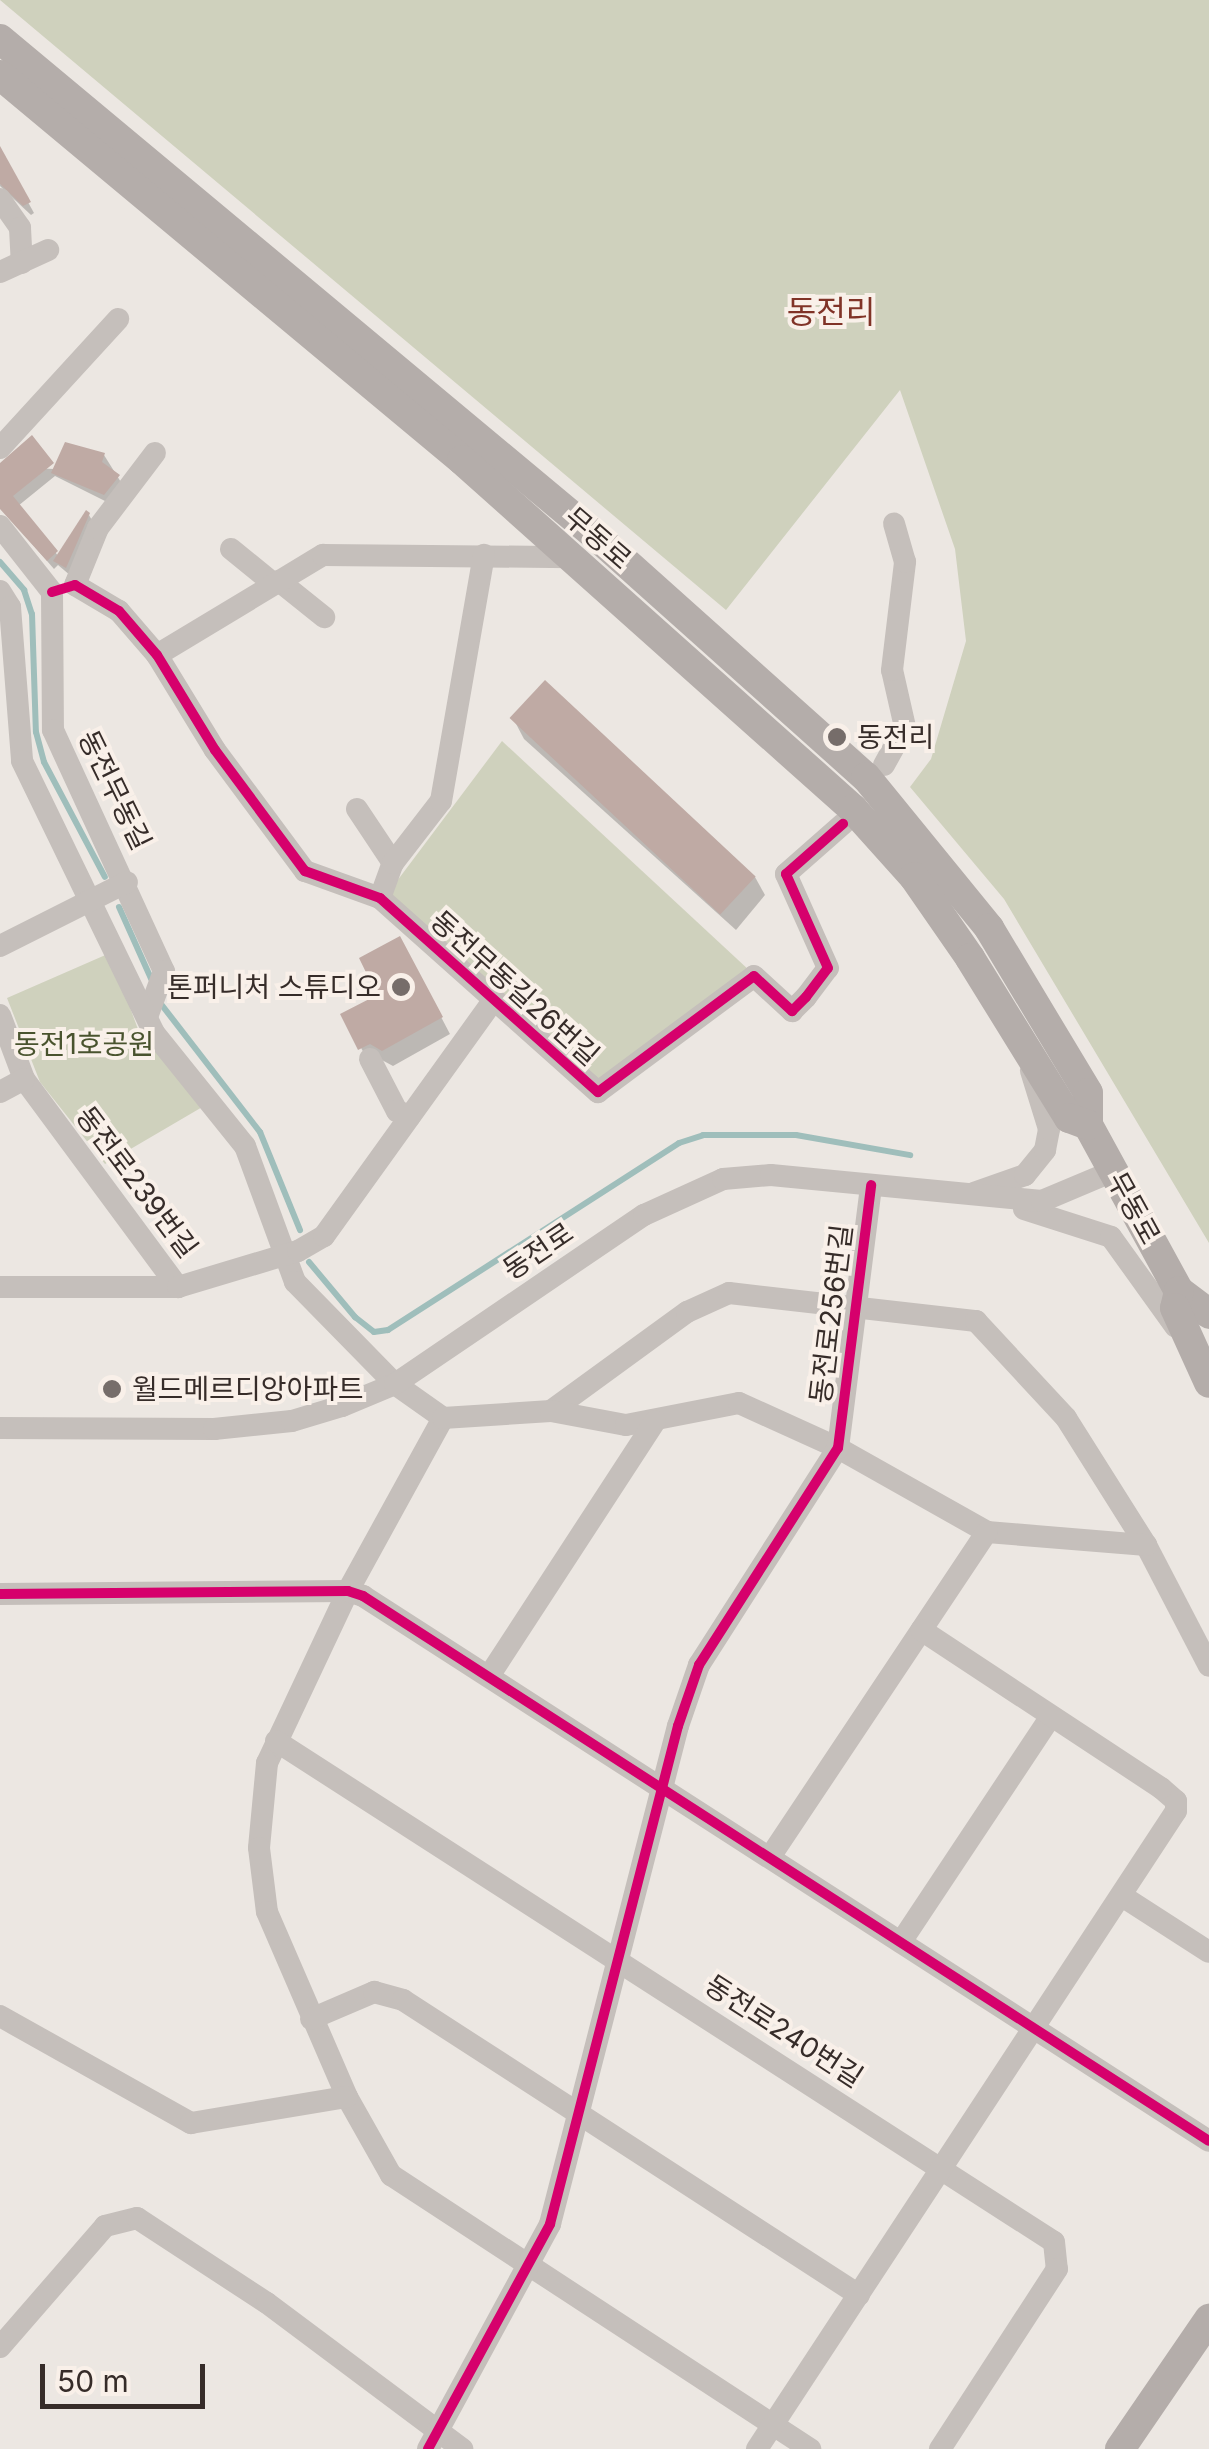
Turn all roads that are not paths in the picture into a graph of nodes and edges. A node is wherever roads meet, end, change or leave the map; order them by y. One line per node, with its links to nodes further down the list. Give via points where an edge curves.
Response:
1 (0, 38): 37 (main road, 무동로, via 595,534 866,777 989,928 1088,1093)
2 (0, 74): 14 (main road, 무동로)
3 (0, 198): 5 (street, via 20,228)
4 (48, 250): 5 (street)
5 (22, 263): 6 (street)
6 (0, 272)
7 (118, 320): 8 (street)
8 (0, 448)
9 (155, 453): 16 (street, via 98,528)
10 (894, 524): 21 (street, via 904,562 892,670 905,727)
11 (0, 526): 18 (street)
12 (231, 549): 15 (street)
13 (484, 555): 14 (street); 15 (street, via 323,554); 24 (street, via 442,801)
14 (573, 557): 32 (main road, 무동로, via 853,809 914,878)
15 (276, 583): 19 (street); 20 (street)
16 (76, 585): 18 (street); 20 (street, 동전무동길26번길, via 118,610)
17 (0, 592): 27 (street, via 10,607 22,761)
18 (52, 592): 25 (street, 동전무동길, via 53,730 65,767)
19 (324, 618)
20 (156, 654): 26 (street, 동전무동길26번길, via 289,854 305,870)
21 (884, 765)
22 (357, 810): 24 (street)
23 (843, 824): 29 (street, 동전무동길26번길, via 786,874 828,968 792,1011 754,976 598,1092)
24 (393, 863): 26 (street)
25 (127, 882): 27 (street); 31 (street, 동전무동길, via 164,971)
26 (380, 898): 29 (street, 동전무동길26번길)
27 (93, 902): 28 (street); 31 (street)
28 (0, 946)
29 (494, 999): 36 (street)
30 (0, 1015): 34 (street, 동전로239번길)
31 (150, 1025): 41 (street, via 246,1146)
32 (1020, 1035): 37 (main road, 무동로, via 1069,1118); 40 (street, via 1049,1129 1045,1150 1024,1174)
33 (370, 1059): 36 (street, via 397,1111)
34 (24, 1079): 35 (street); 43 (street, 동전로239번길)
35 (0, 1092)
36 (410, 1116): 41 (street, via 324,1236)
37 (1088, 1125): 38 (main road, 무동로)
38 (1113, 1171): 40 (street, 동전로, via 1042,1201); 44 (main road, 무동로)
39 (871, 1185): 40 (street, 동전로); 45 (street, 동전로256번길); 49 (street, 동전로, via 747,1174 686,1191)
40 (962, 1196): 47 (street, via 1071,1219 1112,1237)
41 (284, 1258): 43 (street, 동전로239번길); 49 (street, via 313,1304)
42 (0, 1287): 43 (street)
43 (178, 1288)
44 (1179, 1291): 46 (main road, 무동로); 47 (main road, 무동로, via 1176,1308)
45 (852, 1304): 50 (street, via 748,1293 710,1299); 54 (street, 동전로256번길); 56 (street, via 976,1321 994,1334 1066,1418)
46 (1209, 1314)
47 (1189, 1347): 48 (main road, 무동로)
48 (1209, 1383)
49 (395, 1384): 51 (street); 53 (street, 동전로, via 292,1420 214,1428)
50 (551, 1411): 51 (street); 52 (street, via 594,1422)
51 (443, 1418): 57 (street)
52 (654, 1421): 54 (street, via 739,1403); 61 (street)
53 (0, 1428)
54 (838, 1448): 55 (street); 64 (street, via 700,1665)
55 (987, 1532): 56 (street); 59 (street)
56 (1146, 1545): 60 (street)
57 (348, 1590): 58 (street); 61 (street); 63 (street)
58 (0, 1594)
59 (921, 1630): 62 (street); 65 (street)
60 (1209, 1666)
61 (489, 1676): 64 (street)
62 (1052, 1716): 66 (street, via 1176,1802 1173,1820); 67 (street)
63 (276, 1742): 69 (street, 동전로240번길); 71 (street, via 260,1798 262,1877 268,1912)
64 (662, 1788): 65 (street); 69 (street)
65 (770, 1857): 67 (street)
66 (1122, 1896): 68 (street); 72 (street)
67 (901, 1942): 72 (street)
68 (1209, 1952)
69 (618, 1960): 74 (street); 76 (street, 동전로240번길)
70 (0, 2016): 73 (street, via 191,2123)
71 (312, 2019): 73 (street); 74 (street, via 386,1992)
72 (1035, 2028): 75 (street); 76 (street)
73 (347, 2097): 77 (street, via 391,2175)
74 (578, 2114): 77 (street, via 550,2224); 78 (street)
75 (1209, 2141)
76 (942, 2169): 78 (street); 86 (street, 동전로240번길, via 1045,2235 1060,2260)
77 (531, 2267): 81 (street); 82 (street)
78 (859, 2295): 81 (street)
79 (1209, 2319): 87 (main road)
80 (0, 2347): 82 (street, via 106,2226 137,2218 267,2303)
81 (773, 2425): 84 (street); 85 (street)
82 (433, 2440): 83 (street)
83 (462, 2449)
84 (757, 2449)
85 (810, 2449)
86 (940, 2449)
87 (1120, 2449)

